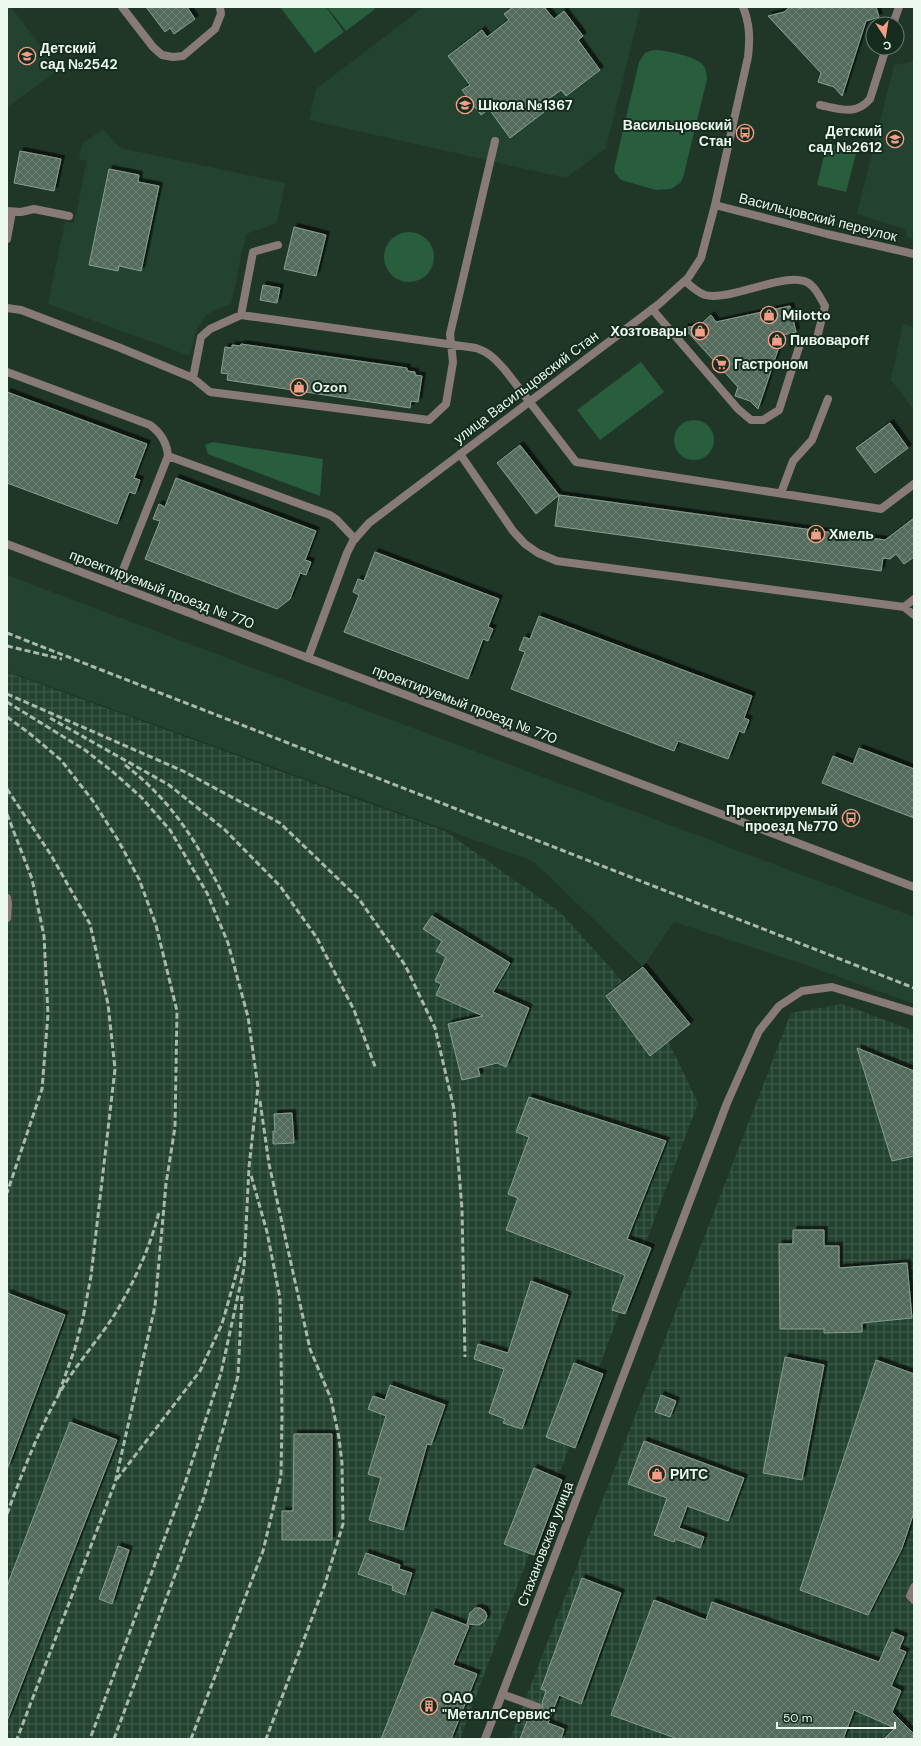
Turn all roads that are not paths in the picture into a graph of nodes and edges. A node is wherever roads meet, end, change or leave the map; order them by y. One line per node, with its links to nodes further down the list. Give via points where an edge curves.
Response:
1 (122, 7): 2 (street, via 153,47 162,55 173,57 183,56 216,29 221,14)
2 (220, 7)
3 (743, 7): 7 (street, улица Васильцовский Стан, via 750,34 748,56)
4 (883, 56): 5 (street, via 870,99 865,105 857,110 847,110)
5 (820, 105)
6 (495, 141): 19 (street, via 450,334)
7 (715, 205): 12 (street, Васильцовский переулок); 13 (street, улица Васильцовский Стан, via 701,258)
8 (10, 212): 9 (street, via 34,209); 10 (street)
9 (69, 216)
10 (7, 239)
11 (278, 245): 16 (street, via 252,252)
12 (914, 254)
13 (685, 281): 15 (street, улица Васильцовский Стан); 17 (street, via 700,293 716,296 788,280 804,280 811,285 825,306)
14 (7, 308): 21 (street, via 21,310)
15 (652, 309): 18 (street, via 738,409 751,420 763,420 779,410); 23 (street, улица Васильцовский Стан)
16 (241, 315): 19 (street); 21 (street, via 210,329 201,337)
17 (818, 334)
18 (800, 344)
19 (451, 345): 21 (street, via 453,362 446,404 429,420 210,392); 23 (street, via 485,351 505,370)
20 (7, 372): 25 (street, via 150,425 161,435)
21 (193, 378)
22 (828, 399): 27 (street, via 812,440 793,461)
23 (529, 401): 24 (street, улица Васильцовский Стан); 27 (street, via 576,462)
24 (460, 454): 28 (street, улица Васильцовский Стан, via 369,523); 32 (street, via 513,531 538,553 557,561)
25 (168, 456): 28 (street, via 330,515); 30 (street)
26 (914, 484): 27 (street, via 881,508)
27 (781, 493)
28 (355, 539): 34 (street, улица Васильцовский Стан, via 347,553)
29 (7, 544): 30 (street, проектируемый проезд № 770)
30 (117, 585): 34 (street, проектируемый проезд № 770)
31 (914, 599): 32 (street)
32 (904, 607): 33 (street)
33 (914, 615)
34 (308, 658): 35 (street, проектируемый проезд № 770)
35 (914, 886)
36 (7, 898): 37 (street)
37 (7, 918)
38 (914, 1012): 41 (street, Стахановская улица, via 832,987 802,991 779,1006 759,1031 727,1103)
39 (914, 1587): 40 (street, via 910,1596)
40 (914, 1600)
41 (502, 1694): 42 (street); 43 (street, Стахановская улица)
42 (538, 1707)
43 (485, 1739)

